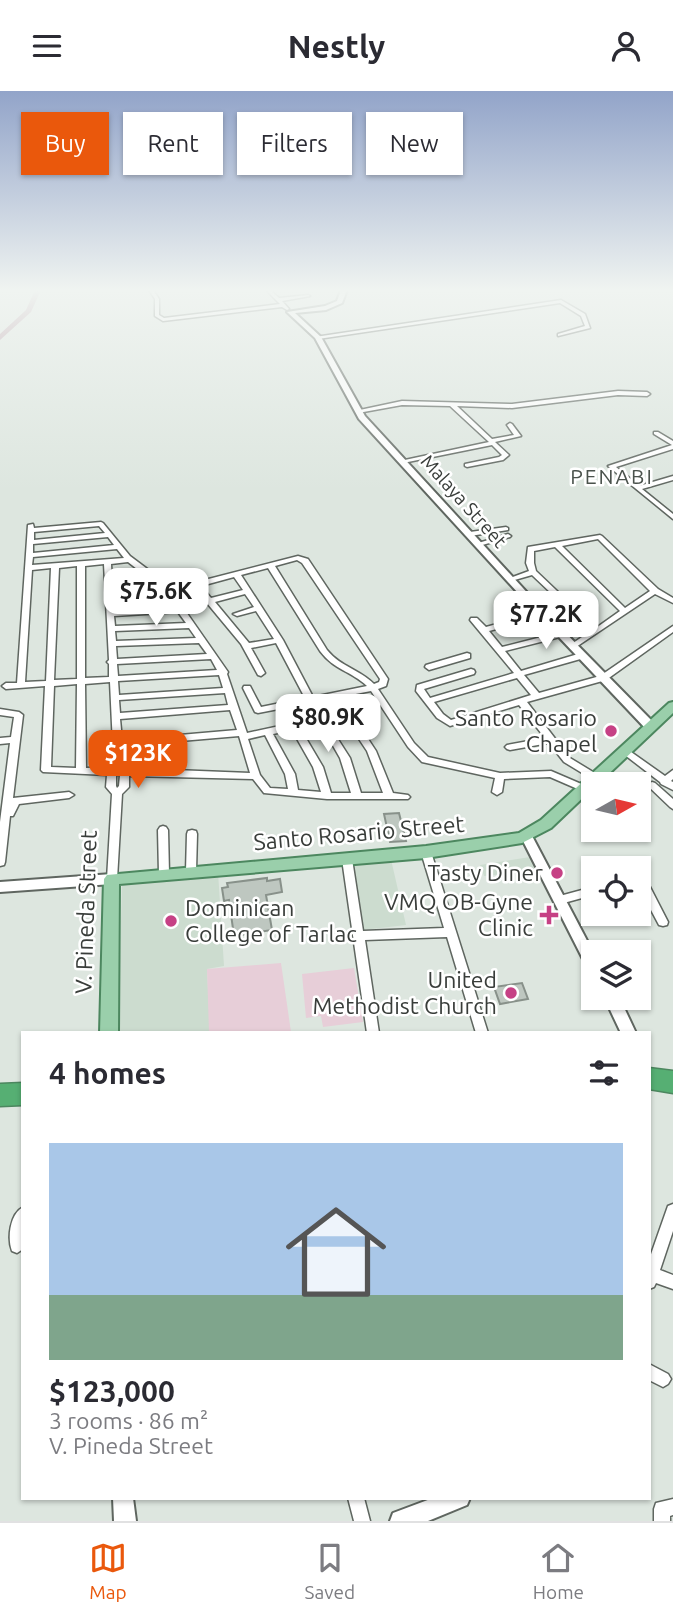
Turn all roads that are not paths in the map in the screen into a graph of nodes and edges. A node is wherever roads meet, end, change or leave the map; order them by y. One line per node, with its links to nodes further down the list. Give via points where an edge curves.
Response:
1 (329, 357): 4 (street, Malaya Street)
2 (647, 394): 3 (street, via 618,393 522,405)
3 (450, 404): 4 (street, via 402,403); 7 (street)
4 (358, 411): 9 (street, Malaya Street)
5 (510, 425): 7 (street, via 518,436)
6 (656, 433): 8 (street)
7 (492, 442): 9 (street); 10 (street, via 506,457)
8 (673, 445): 12 (street, via 612,465)
9 (404, 461): 14 (street, Malaya Street)
10 (467, 465)
11 (673, 478): 12 (street)
12 (637, 488): 13 (street)
13 (673, 517)
14 (470, 534): 17 (street, Malaya Street); 17 (street, via 507,532)
15 (109, 535): 16 (street); 16 (street, via 99,524 31,527); 19 (street)
16 (30, 543): 20 (street)
17 (479, 544): 29 (street, Malaya Street)
18 (556, 544): 27 (street, via 531,549); 33 (street, via 600,537); 42 (street)
19 (117, 547): 20 (street); 21 (street)
20 (29, 555): 26 (street)
21 (130, 560): 22 (street); 30 (street)
22 (107, 562): 23 (street); 31 (street)
23 (80, 564): 25 (street); 72 (street)
24 (270, 565): 28 (street); 77 (street, via 332,661); 77 (street, via 298,558 305,561 384,675 383,684)
25 (55, 566): 26 (street); 73 (street)
26 (28, 568): 74 (street)
27 (533, 572): 29 (street); 51 (street)
28 (236, 574): 32 (street); 36 (street, via 197,584)
29 (511, 579): 38 (street, Malaya Street)
30 (159, 581): 31 (street); 34 (street)
31 (108, 583): 35 (street)
32 (248, 591): 36 (street); 39 (street)
33 (655, 591): 37 (street); 42 (street)
34 (169, 596): 35 (street); 41 (street)
35 (109, 598): 43 (street)
36 (210, 601): 56 (street)
37 (673, 601)
38 (531, 602): 40 (street); 45 (street, Malaya Street)
39 (259, 608): 44 (street); 54 (street)
40 (503, 609)
41 (179, 610): 43 (street); 47 (street)
42 (624, 611): 51 (street)
43 (109, 614): 49 (street)
44 (237, 614)
45 (542, 614): 50 (street); 52 (street, Malaya Street)
46 (474, 620): 50 (street)
47 (192, 625): 49 (street); 53 (street)
48 (673, 628): 70 (street)
49 (110, 629): 55 (street)
50 (484, 629): 58 (street)
51 (594, 630): 57 (street)
52 (561, 634): 57 (street, Malaya Street); 58 (street)
53 (203, 640): 55 (street); 59 (street)
54 (279, 640): 56 (street); 81 (street)
55 (111, 644): 62 (street)
56 (247, 646): 67 (street)
57 (573, 647): 61 (street, Malaya Street)
58 (499, 650): 68 (street)
59 (214, 656): 62 (street); 65 (street)
60 (467, 656): 63 (street)
61 (582, 656): 68 (street); 70 (street, Malaya Street)
62 (111, 661): 71 (street)
63 (444, 662): 64 (street); 69 (street)
64 (429, 667)
65 (223, 672): 71 (street); 78 (street)
66 (471, 672): 69 (street)
67 (261, 673)
68 (517, 673): 79 (street); 82 (street)
69 (456, 676): 82 (street, via 420,687)
70 (603, 678): 79 (street); 92 (street, Malaya Street)
71 (113, 679): 72 (street); 80 (street)
72 (80, 681): 73 (street); 101 (street)
73 (51, 682): 74 (street); 101 (street, via 46,770)
74 (21, 685): 75 (street)
75 (6, 686)
76 (247, 688): 81 (street, via 258,710)
77 (373, 688): 81 (street); 107 (street, via 425,760)
78 (229, 690): 80 (street); 85 (street)
79 (537, 697): 83 (street)
80 (115, 698): 88 (street)
81 (310, 700)
82 (428, 701): 83 (street, via 446,722 455,723)
83 (521, 701): 96 (street)
84 (673, 706): 92 (main road, Santo Rosario Street)
85 (234, 707): 88 (street); 94 (street)
86 (363, 711): 89 (street)
87 (0, 712): 95 (street, via 19,715)
88 (117, 716): 98 (street)
89 (348, 716): 90 (street); 115 (street, via 372,751)
90 (322, 720): 91 (street); 116 (street, via 345,758)
91 (294, 726): 93 (street); 114 (street, via 318,767)
92 (650, 726): 100 (main road, Santo Rosario Street)
93 (268, 732): 94 (street); 112 (street, via 290,774)
94 (243, 735): 98 (street); 106 (street)
95 (15, 740): 97 (street); 119 (street)
96 (550, 740): 99 (street); 103 (street)
97 (0, 741)
98 (118, 743): 102 (street)
99 (510, 747)
100 (624, 750): 104 (main road, Santo Rosario Street); 108 (street)
101 (80, 770): 102 (street)
102 (119, 770): 106 (street); 128 (street, V. Pineda Street, via 124,787 117,793)
103 (586, 772)
104 (600, 772)
105 (673, 773): 108 (street)
106 (256, 776): 112 (street, via 267,791)
107 (500, 776): 109 (street, via 551,774); 111 (street)
108 (659, 785): 118 (street)
109 (581, 787)
110 (581, 790): 122 (main road, Santo Rosario Street)
111 (497, 792)
112 (294, 794): 114 (street)
113 (69, 795): 119 (street, via 15,801)
114 (327, 796): 116 (street)
115 (389, 796): 116 (street); 117 (street)
116 (357, 797)
117 (405, 797)
118 (673, 805)
119 (6, 814): 125 (street)
120 (163, 830): 127 (street)
121 (192, 834): 126 (street)
122 (527, 837): 123 (main road, Santo Rosario Street); 132 (street)
123 (426, 852): 124 (main road, Santo Rosario Street); 134 (street)
124 (347, 859): 126 (main road, Santo Rosario Street); 135 (street)
125 (0, 862)
126 (191, 871): 127 (main road, Santo Rosario Street)
127 (164, 874): 128 (main road, Santo Rosario Street)
128 (112, 879): 129 (street, Santo Rosario Street); 138 (main road, V. Pineda Street)
129 (0, 887)
130 (581, 894): 132 (street)
131 (651, 899): 133 (street)
132 (560, 900): 136 (street)
133 (663, 922)
134 (451, 932): 135 (street); 140 (street)
135 (359, 936): 139 (street)
136 (581, 941)
137 (618, 1010): 141 (street)
138 (109, 1031)
139 (373, 1031)
140 (481, 1031)
141 (628, 1031)
142 (651, 1078): 143 (highway)
143 (673, 1082)
144 (21, 1094): 145 (highway)
145 (0, 1095)
146 (673, 1211): 149 (street)
147 (21, 1216): 148 (street)
148 (17, 1245)
149 (651, 1278): 150 (street)
150 (673, 1282)
151 (123, 1500): 155 (street)
152 (357, 1500): 156 (street)
153 (455, 1500): 157 (street)
154 (673, 1507): 158 (street, via 663,1509)
155 (125, 1521)
156 (362, 1521)
157 (401, 1521)
158 (662, 1521)

